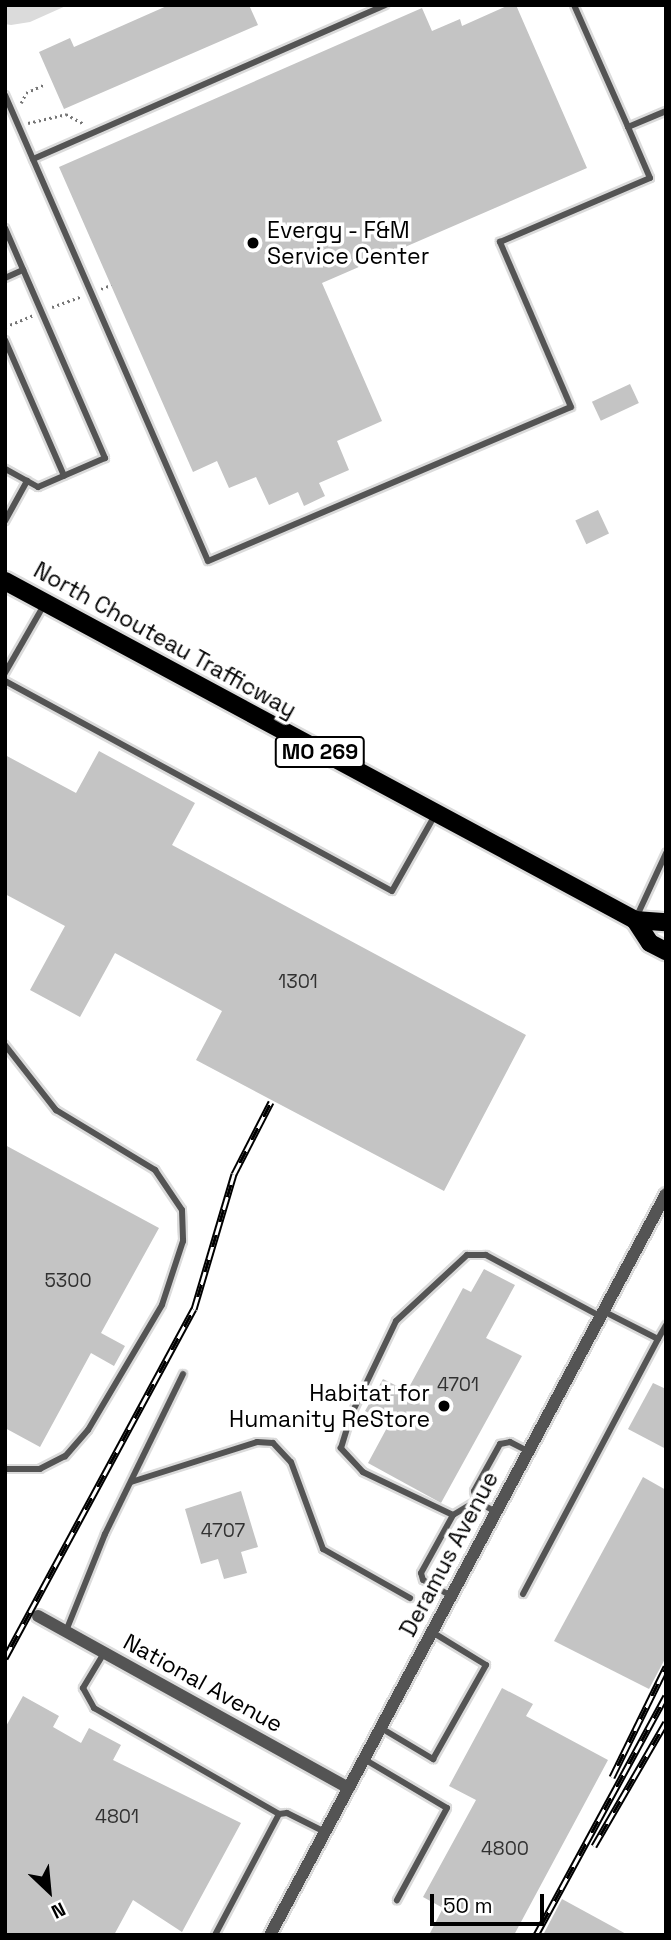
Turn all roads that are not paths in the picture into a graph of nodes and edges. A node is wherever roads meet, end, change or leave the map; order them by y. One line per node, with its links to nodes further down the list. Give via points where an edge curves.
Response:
1 (385, 5): 6 (lane)
2 (573, 5): 5 (lane)
3 (5, 95): 6 (lane)
4 (666, 111): 5 (lane)
5 (628, 128): 6 (lane, via 650,177 500,242 571,407 208,561)
6 (33, 159)
7 (5, 228): 8 (lane)
8 (23, 270): 9 (lane); 12 (lane, via 105,458)
9 (5, 278)
10 (5, 340): 12 (lane)
11 (5, 469): 13 (lane)
12 (64, 476): 13 (lane, via 38,487)
13 (27, 481): 14 (lane)
14 (5, 521)
15 (5, 581): 16 (main road, North Chouteau Trafficway / MO 269)
16 (45, 603): 17 (lane); 19 (main road, North Chouteau Trafficway / MO 269)
17 (5, 673)
18 (5, 681): 19 (lane, via 392,891)
19 (435, 815): 21 (main road, North Chouteau Trafficway / MO 269)
20 (666, 853): 21 (lane)
21 (635, 920): 22 (main road, North Chouteau Trafficway / MO 269); 23 (main road, North Chouteau Trafficway / MO 269, via 650,943)
22 (666, 922)
23 (666, 951)
24 (5, 1045): 31 (lane, via 56,1110 155,1170 182,1210 183,1241 162,1305 88,1430 65,1455 40,1469)
25 (666, 1194): 26 (street, Deramus Avenue)
26 (602, 1314): 28 (lane); 30 (street, Deramus Avenue); 35 (lane, via 486,1255 467,1255 396,1321 352,1413 341,1448 362,1472)
27 (666, 1325): 28 (lane)
28 (658, 1339): 36 (lane)
29 (183, 1374): 32 (lane)
30 (528, 1451): 33 (lane, via 510,1442 500,1444 474,1491); 34 (street, Deramus Avenue)
31 (5, 1469)
32 (131, 1482): 38 (lane, via 257,1442 272,1443 291,1462 323,1549); 40 (lane)
33 (476, 1501): 34 (lane); 35 (lane)
34 (496, 1512): 37 (street, Deramus Avenue)
35 (453, 1515): 37 (lane, via 421,1573 423,1580)
36 (523, 1594)
37 (451, 1596): 41 (street, Deramus Avenue)
38 (410, 1598)
39 (38, 1616): 40 (street, National Avenue)
40 (66, 1631): 42 (street, National Avenue)
41 (432, 1632): 43 (street, Deramus Avenue); 43 (lane, via 486,1665 433,1759)
42 (104, 1653): 45 (street, National Avenue); 46 (lane, via 83,1688 94,1708)
43 (380, 1728): 44 (street, Deramus Avenue)
44 (364, 1759): 45 (street, Deramus Avenue); 48 (lane, via 447,1808)
45 (348, 1788): 47 (street, Deramus Avenue)
46 (279, 1814): 47 (lane, via 288,1813); 49 (lane)
47 (325, 1832): 50 (street, Deramus Avenue)
48 (397, 1900)
49 (215, 1935)
50 (270, 1935)

